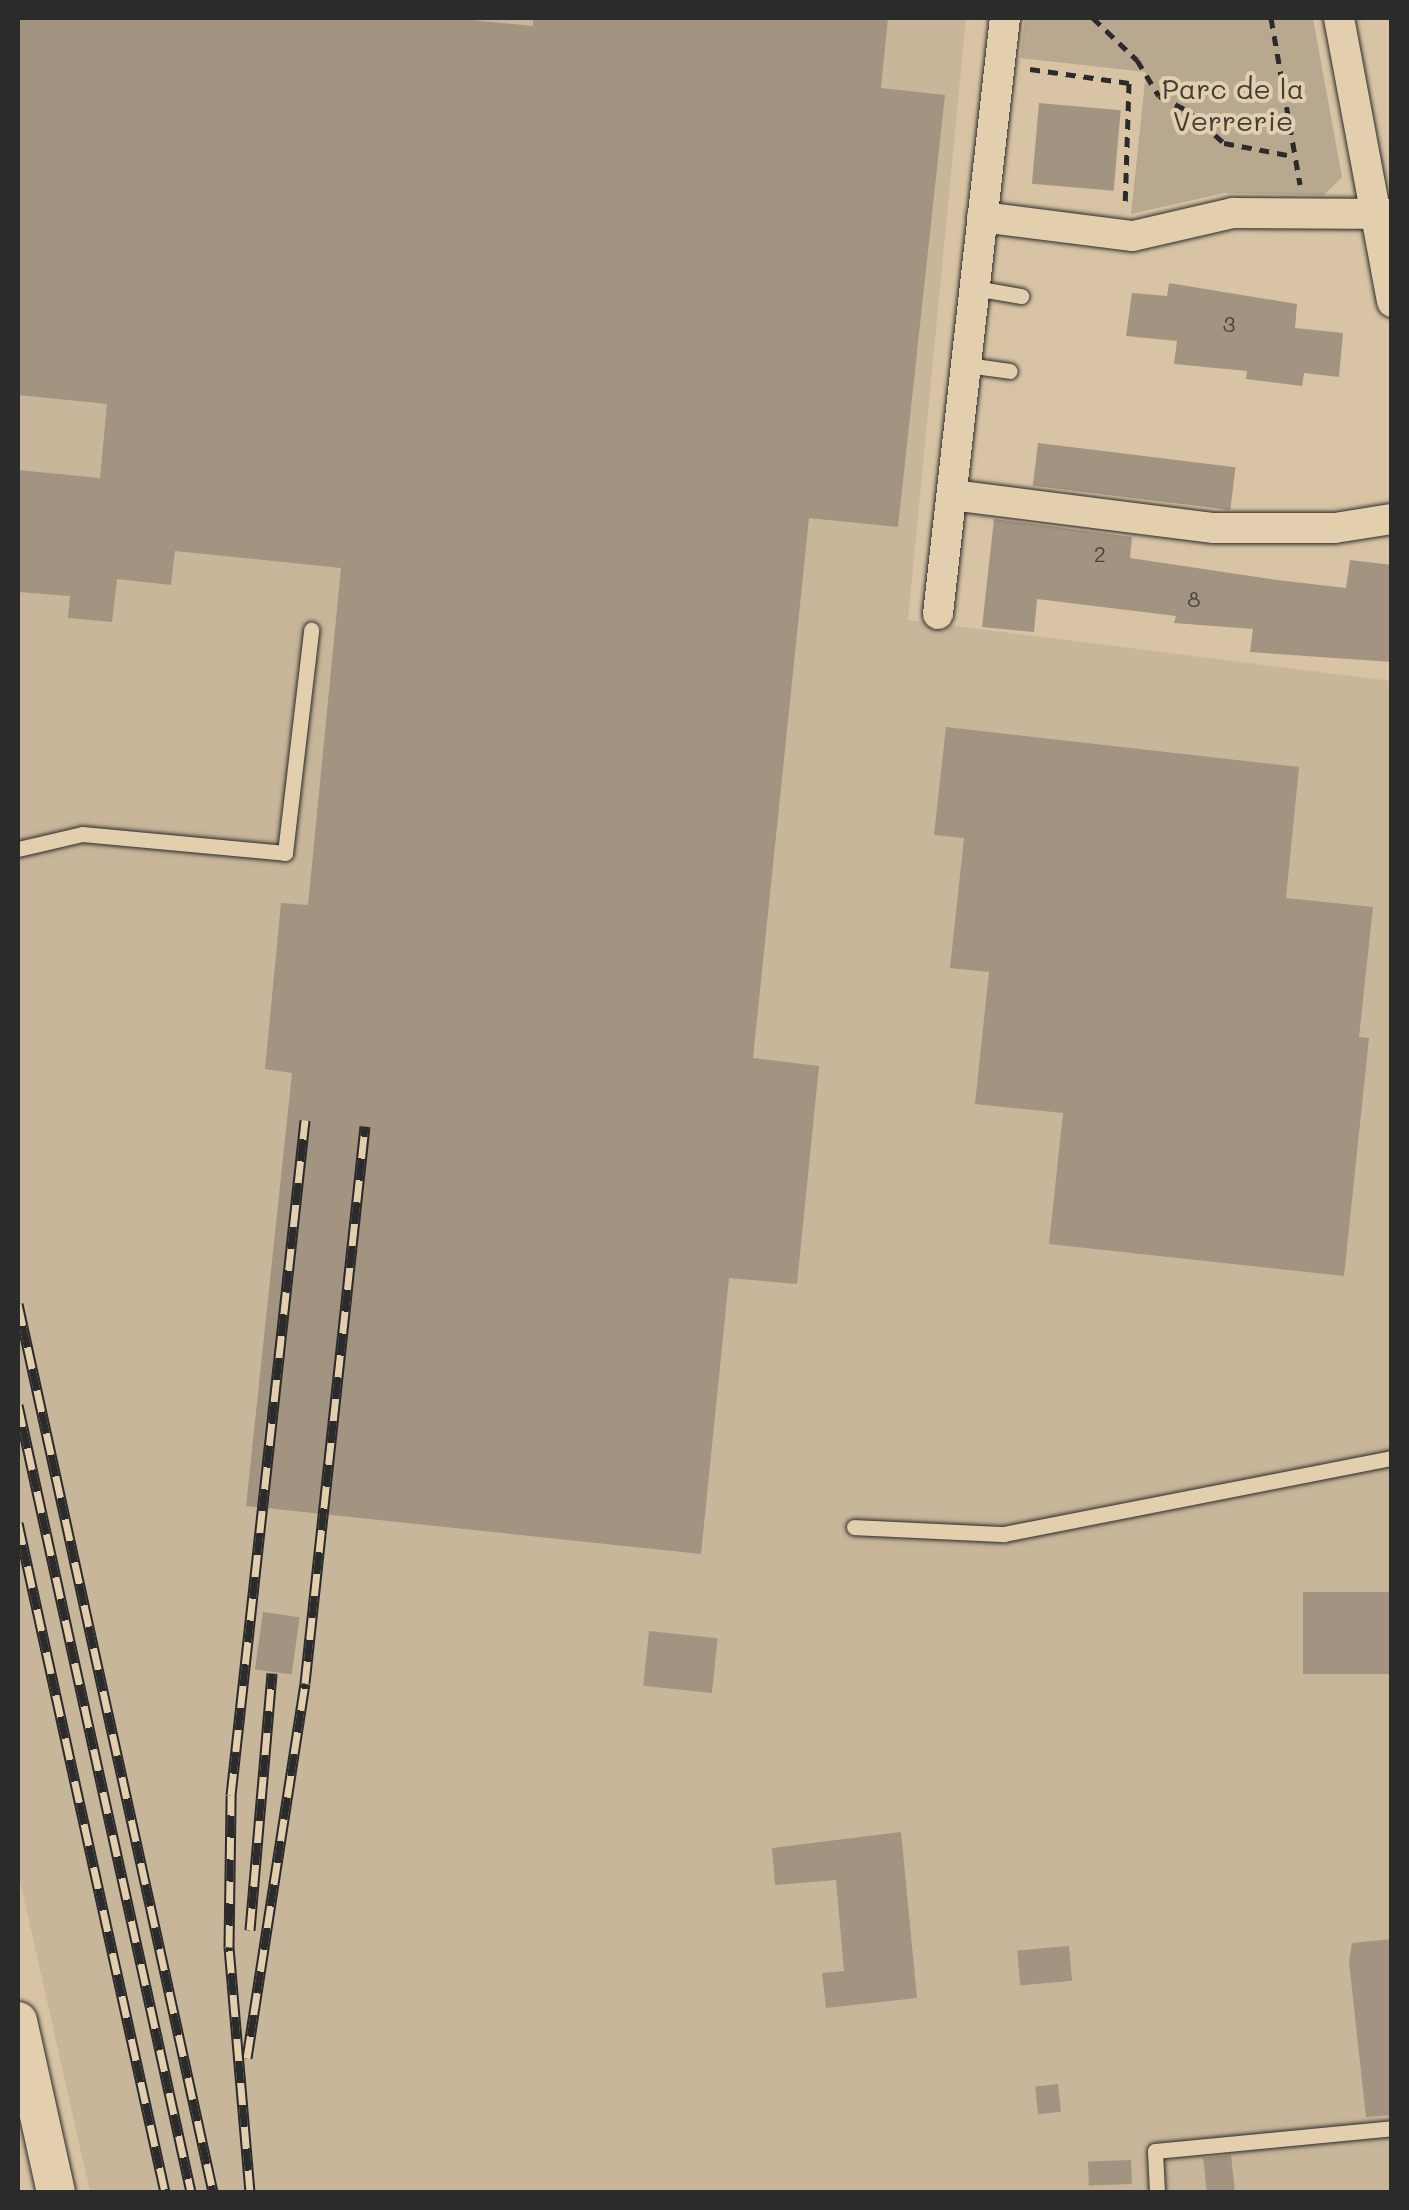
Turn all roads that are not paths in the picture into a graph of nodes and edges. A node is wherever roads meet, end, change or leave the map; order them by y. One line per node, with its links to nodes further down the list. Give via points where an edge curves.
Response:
1 (1005, 18): 4 (street)
2 (1338, 18): 3 (street)
3 (1383, 213): 4 (street, via 1232,213 1122,235); 7 (street)
4 (982, 218): 5 (street)
5 (975, 288): 6 (lane); 8 (street)
6 (1020, 296)
7 (1392, 302)
8 (967, 365): 9 (lane); 10 (street)
9 (1010, 371)
10 (952, 495): 11 (street, via 1214,528 1336,528); 12 (street)
11 (1392, 519)
12 (938, 614)
13 (311, 630): 14 (lane, via 285,853 82,834)
14 (18, 849)
15 (1392, 1458): 16 (lane, via 1004,1534)
16 (854, 1527)
17 (18, 2021): 19 (street)
18 (1392, 2128): 20 (lane, via 1154,2151)
19 (56, 2192)
20 (1156, 2192)

